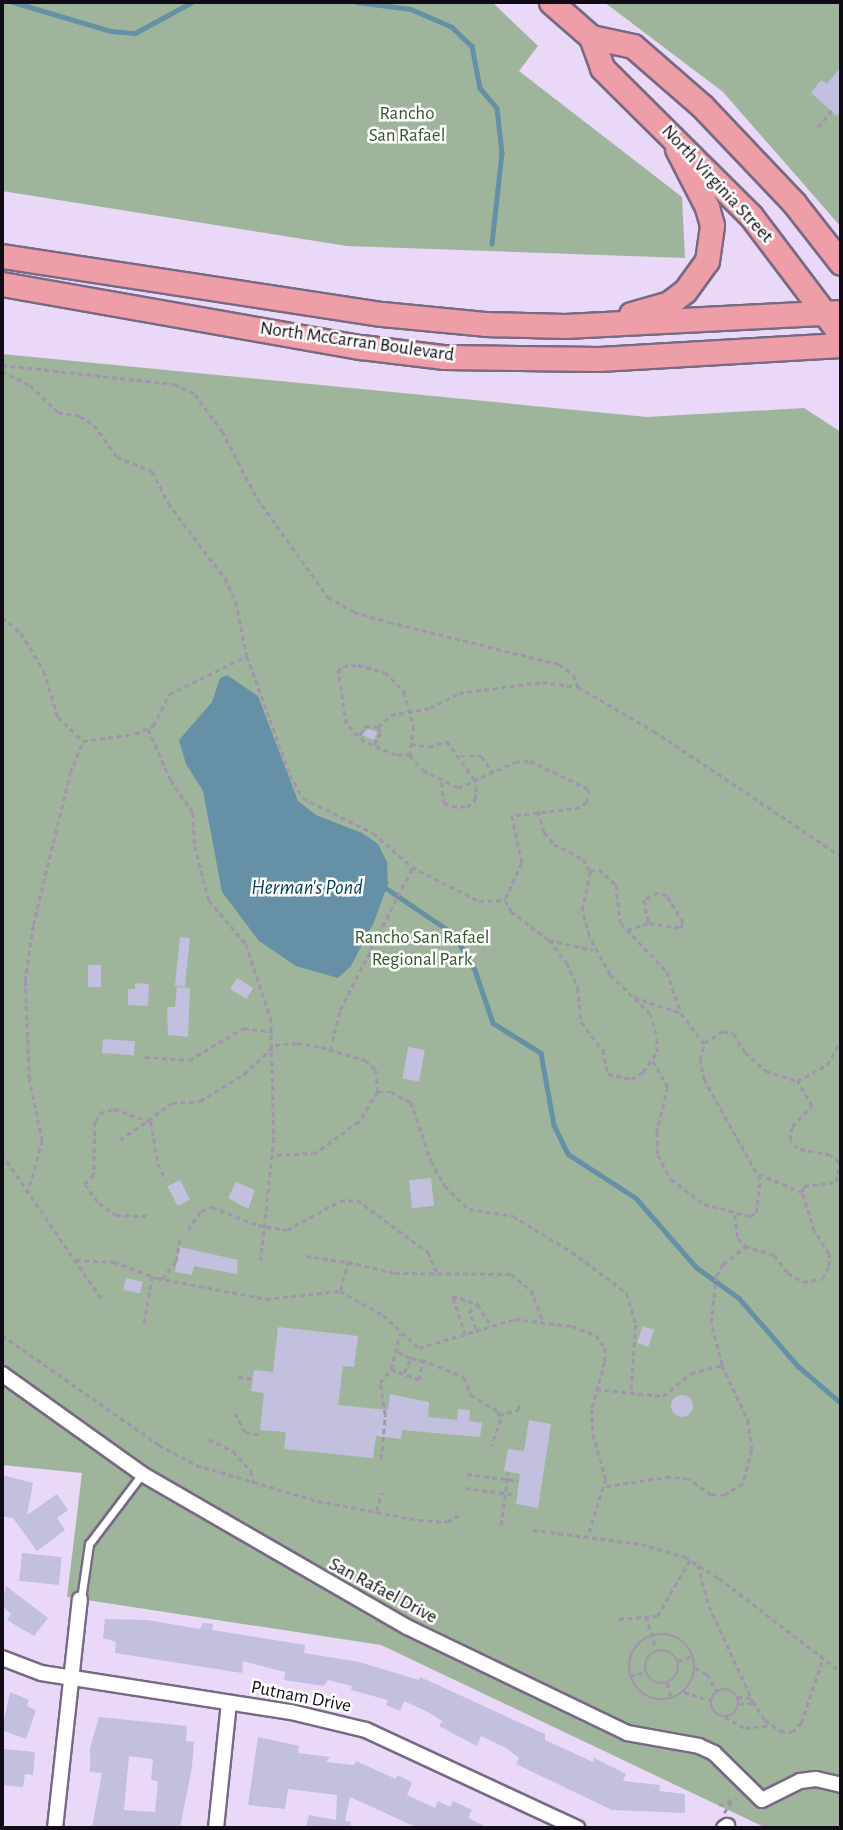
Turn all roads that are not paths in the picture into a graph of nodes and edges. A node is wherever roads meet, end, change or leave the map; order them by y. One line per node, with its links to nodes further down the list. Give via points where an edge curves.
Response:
1 (551, 2): 2 (main road, North Virginia Street)
2 (591, 37): 3 (main road, North Virginia Street, via 602,68); 4 (main road, North Virginia Street, via 633,46 726,129)
3 (665, 128): 9 (main road, North Virginia Street, via 751,216); 10 (main road, via 707,207 712,225 707,261 685,291 669,303)
4 (794, 203): 5 (main road); 7 (main road, North Virginia Street)
5 (841, 240)
6 (2, 256): 10 (main road, North McCarran Boulevard, via 382,314)
7 (841, 264)
8 (2, 284): 12 (main road, North McCarran Boulevard, via 444,357 599,359)
9 (834, 312): 10 (main road, North McCarran Boulevard); 11 (main road, North Virginia Street)
10 (565, 326)
11 (841, 335)
12 (841, 345)
13 (2, 1374): 14 (street, San Rafael Drive)
14 (142, 1474): 15 (lane, via 89,1544); 19 (street, San Rafael Drive, via 407,1627 627,1733 714,1753 762,1800 800,1782 816,1779)
15 (80, 1599): 17 (street)
16 (2, 1658): 17 (street, Putnam Drive)
17 (69, 1678): 18 (street, Putnam Drive); 20 (street)
18 (229, 1703): 21 (street); 22 (street, Putnam Drive, via 366,1730)
19 (841, 1785)
20 (55, 1828)
21 (216, 1828)
22 (577, 1828)

